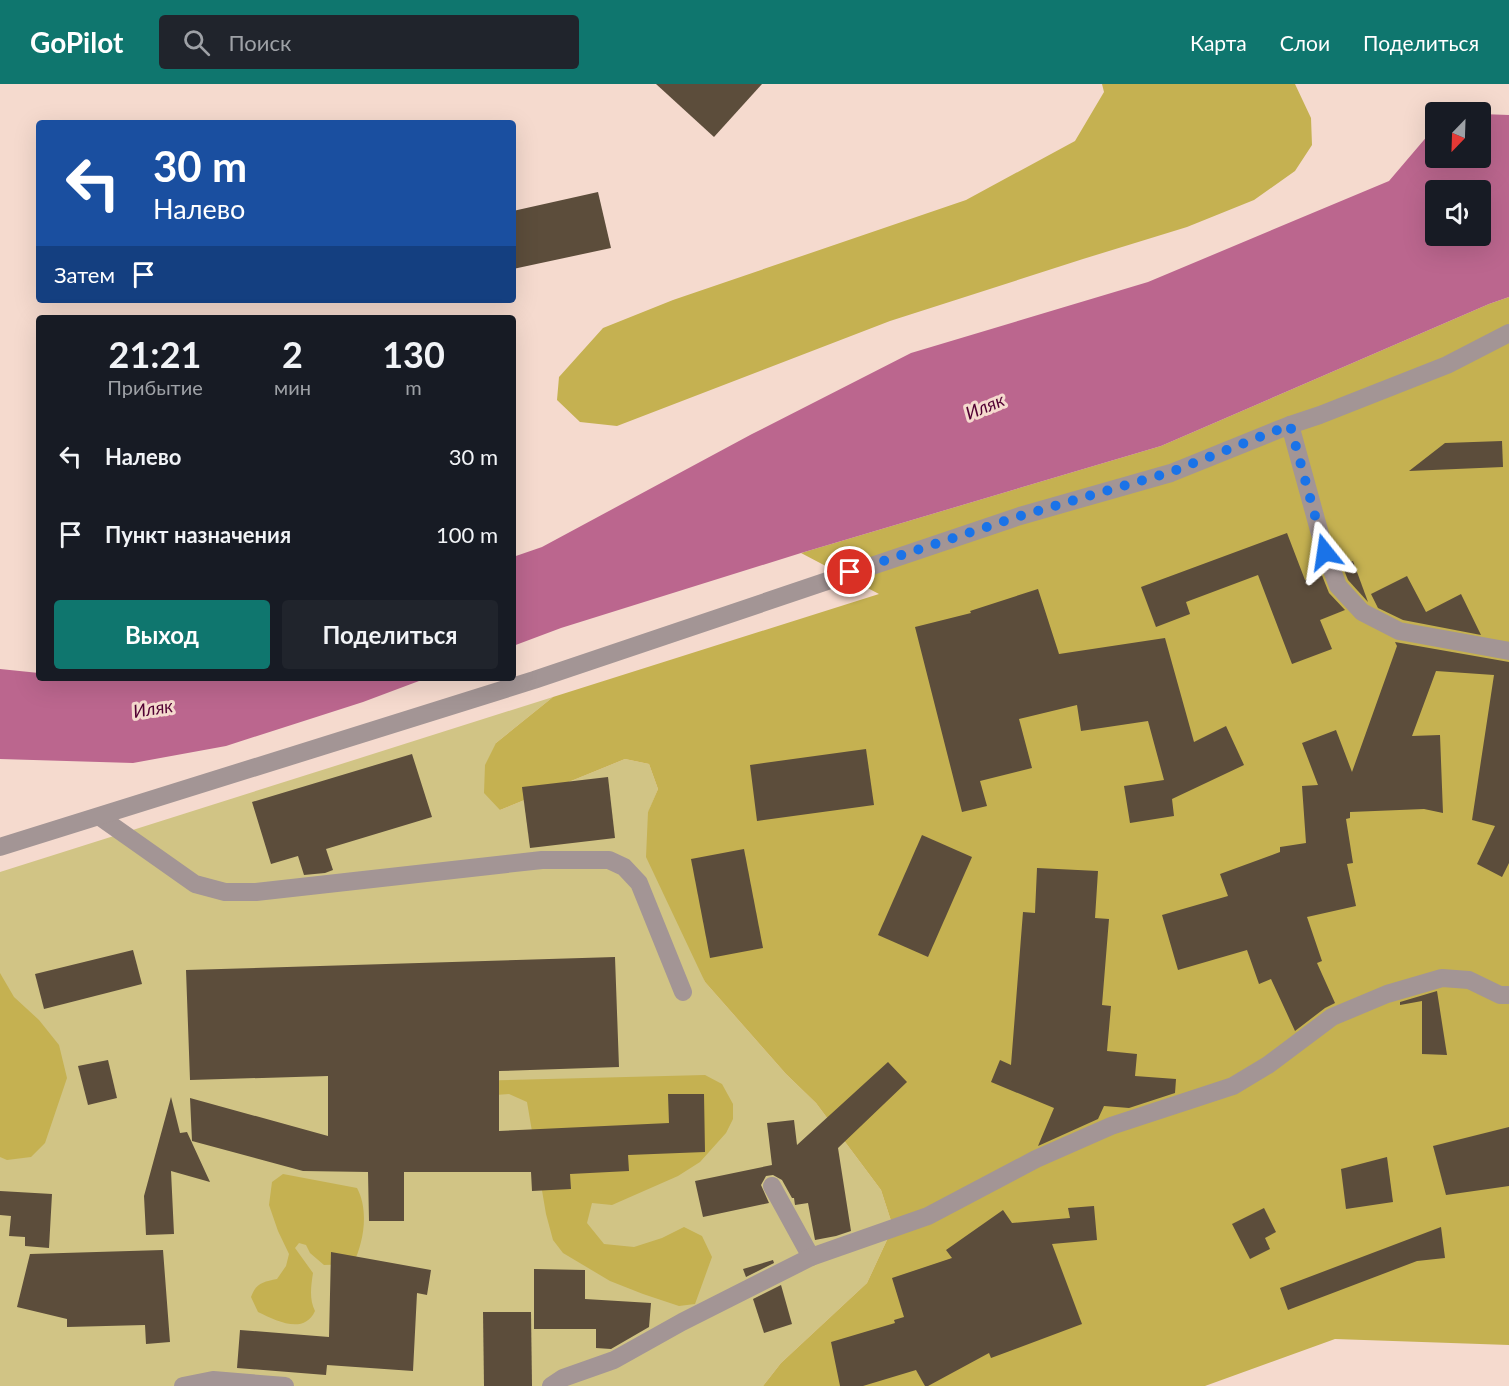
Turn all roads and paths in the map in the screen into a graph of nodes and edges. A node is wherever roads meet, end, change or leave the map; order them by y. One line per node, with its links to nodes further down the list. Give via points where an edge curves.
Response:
1 (1509, 333): 2 (lane, via 1448,365)
2 (1290, 425): 3 (lane, via 1338,586 1362,612 1399,631); 4 (lane, via 1171,472 1020,516 522,684)
3 (1509, 651)
4 (100, 817): 5 (lane); 6 (lane, via 195,884 225,892 256,892 542,860 609,860 624,867 639,883)
5 (0, 847)
6 (683, 992)
7 (1509, 995): 9 (lane, via 1500,995 1469,980 1442,978 1387,994 1332,1017 1233,1086 1111,1126 1036,1159 928,1216)
8 (772, 1186): 9 (lane)
9 (810, 1257): 12 (lane, via 614,1359)
10 (183, 1386): 11 (lane, via 213,1380)
11 (285, 1386)
12 (551, 1386)

